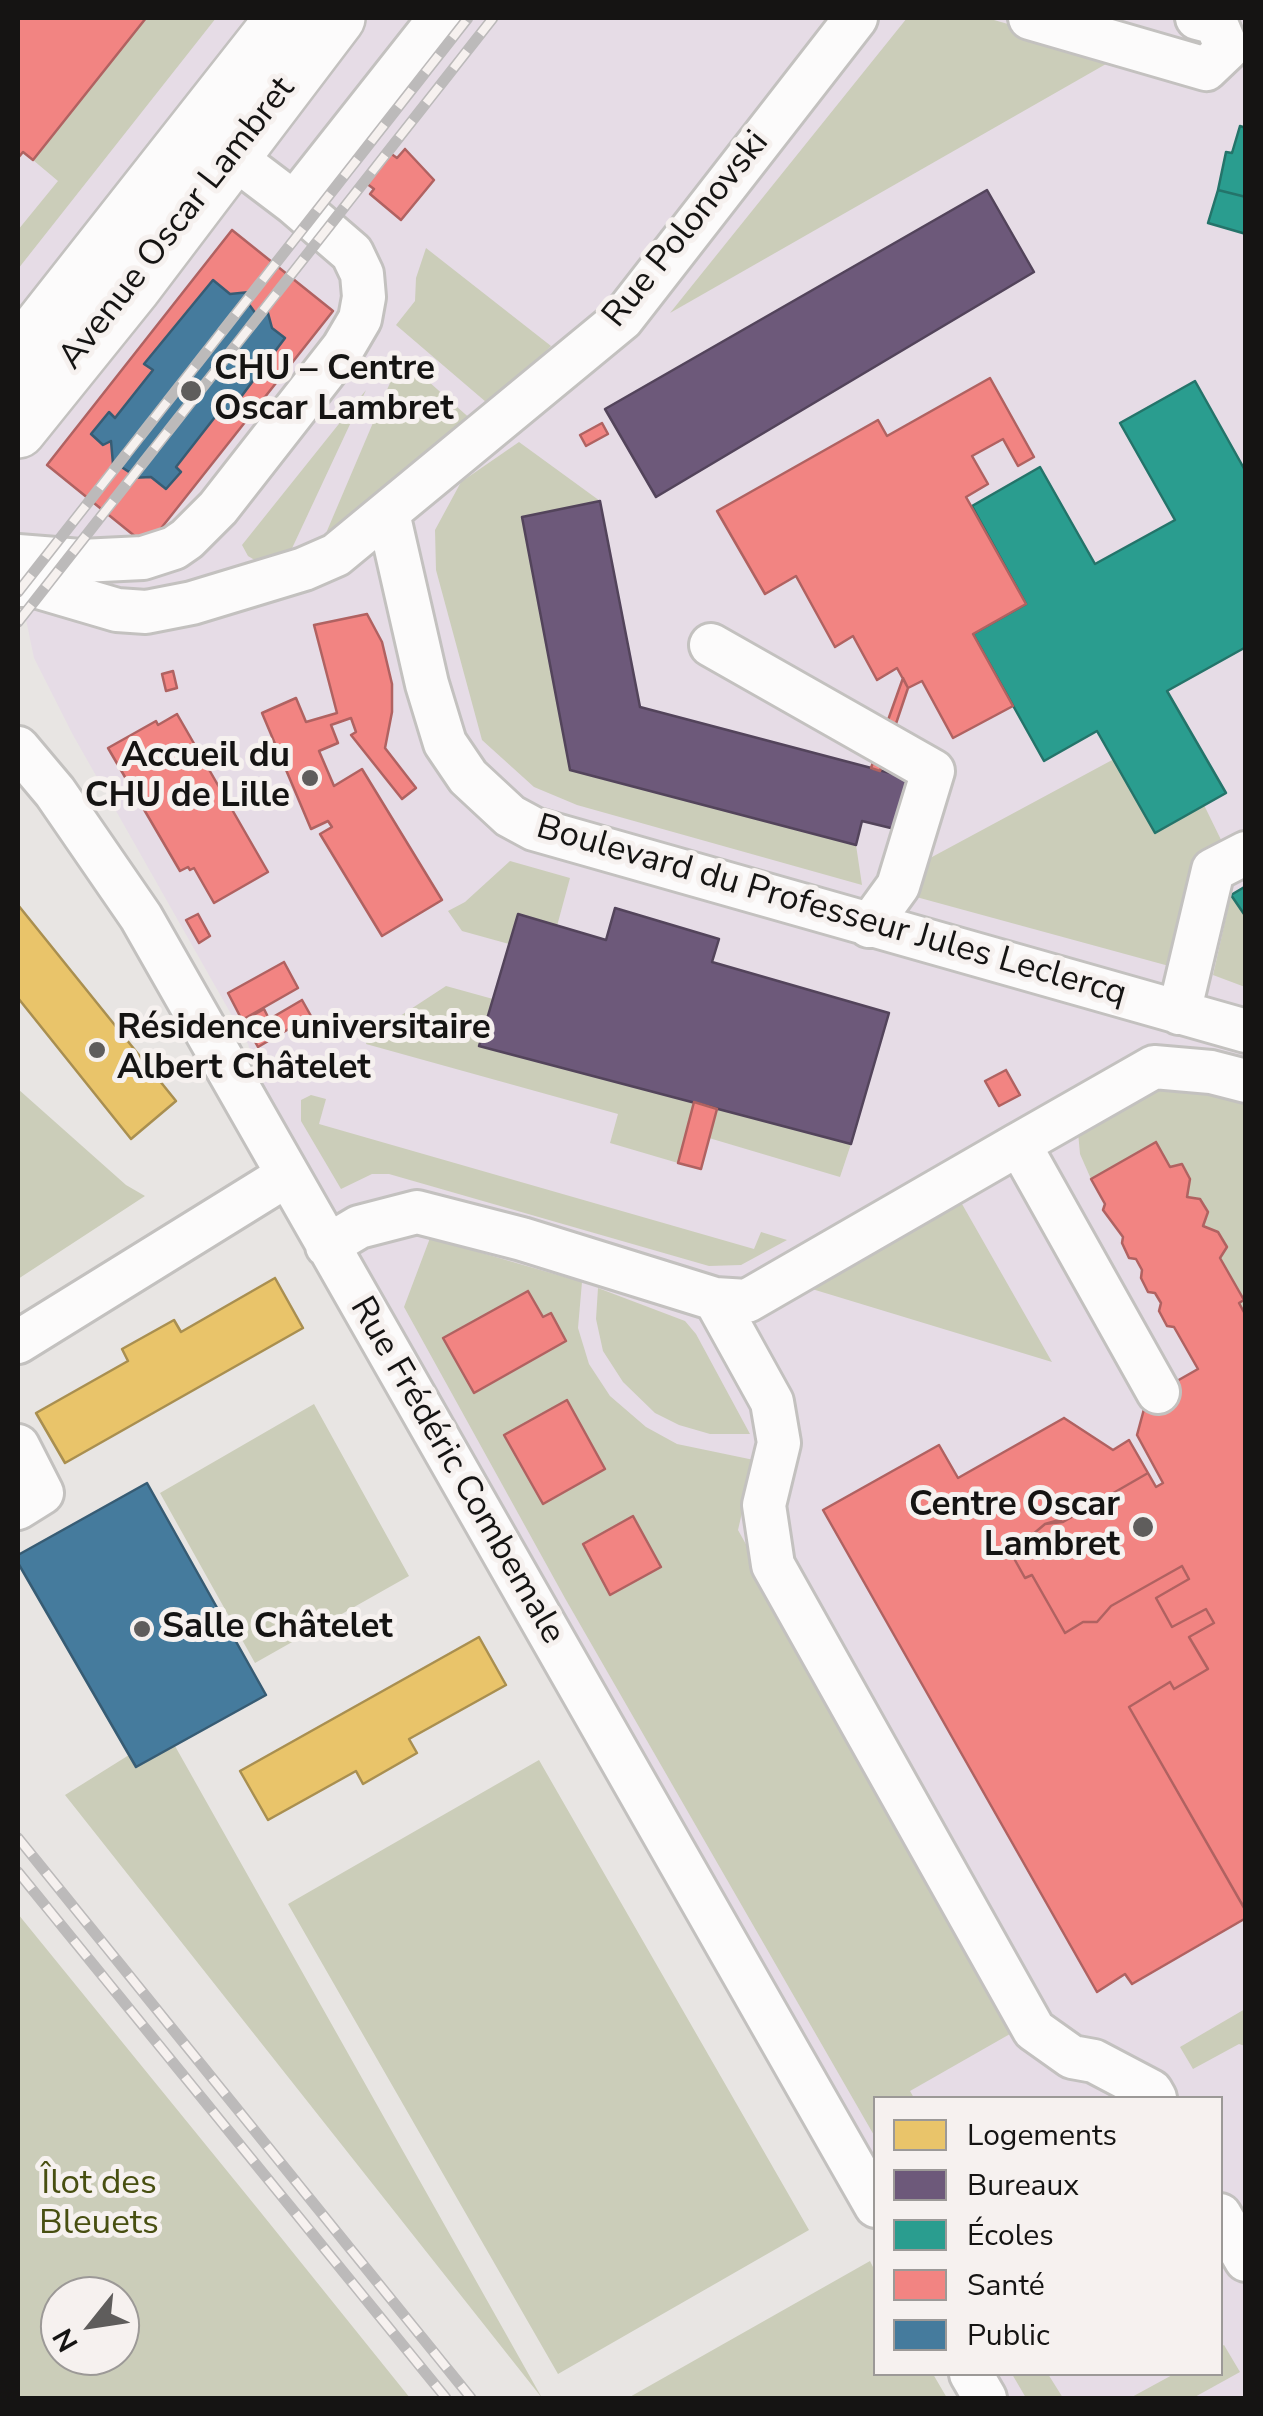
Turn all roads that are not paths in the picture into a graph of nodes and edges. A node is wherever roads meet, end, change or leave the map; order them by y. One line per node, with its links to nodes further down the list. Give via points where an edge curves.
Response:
1 (284, 18): 9 (main road, Avenue Oscar Lambret)
2 (337, 18): 7 (main road, Avenue Oscar Lambret)
3 (440, 18): 8 (street)
4 (856, 18): 11 (street, Rue Polonovski, via 622,318)
5 (1030, 18): 6 (street, via 1206,68 1226,49 1216,23)
6 (1197, 18)
7 (232, 156): 8 (street); 10 (main road, Avenue Oscar Lambret)
8 (294, 204): 12 (street, via 352,253 362,274 360,318 344,348 218,508 174,548 142,558)
9 (18, 356)
10 (18, 430)
11 (388, 513): 13 (street, Rue Polonovski, via 336,555 304,569 160,610 116,610); 17 (street, Boulevard du Professeur Jules Leclercq, via 445,743 490,801 534,829)
12 (18, 556)
13 (18, 585)
14 (711, 645): 17 (street, via 933,771 898,886)
15 (18, 748): 22 (street, Rue Frédéric Combemale, via 141,917)
16 (1246, 853): 18 (street, via 1213,870)
17 (868, 926): 18 (street, Boulevard du Professeur Jules Leclercq)
18 (1179, 1013): 19 (street, Boulevard du Professeur Jules Leclercq)
19 (1246, 1031)
20 (1246, 1082): 21 (street, via 1154,1067)
21 (1019, 1144): 24 (street, via 747,1301); 26 (street)
22 (286, 1176): 23 (street, Rue Frédéric Combemale); 25 (street)
23 (327, 1246): 24 (street, via 358,1227 416,1212); 30 (street, Rue Frédéric Combemale)
24 (715, 1299): 29 (street, via 772,1402 779,1444 764,1505 773,1565 1034,2030 1072,2057)
25 (18, 1342)
26 (1158, 1392)
27 (18, 1446): 28 (street, via 42,1493)
28 (18, 1508)
29 (1154, 2096)
30 (873, 2201)
31 (1223, 2220): 32 (street)
32 (1246, 2260)
33 (972, 2376): 34 (street)
34 (985, 2398)

